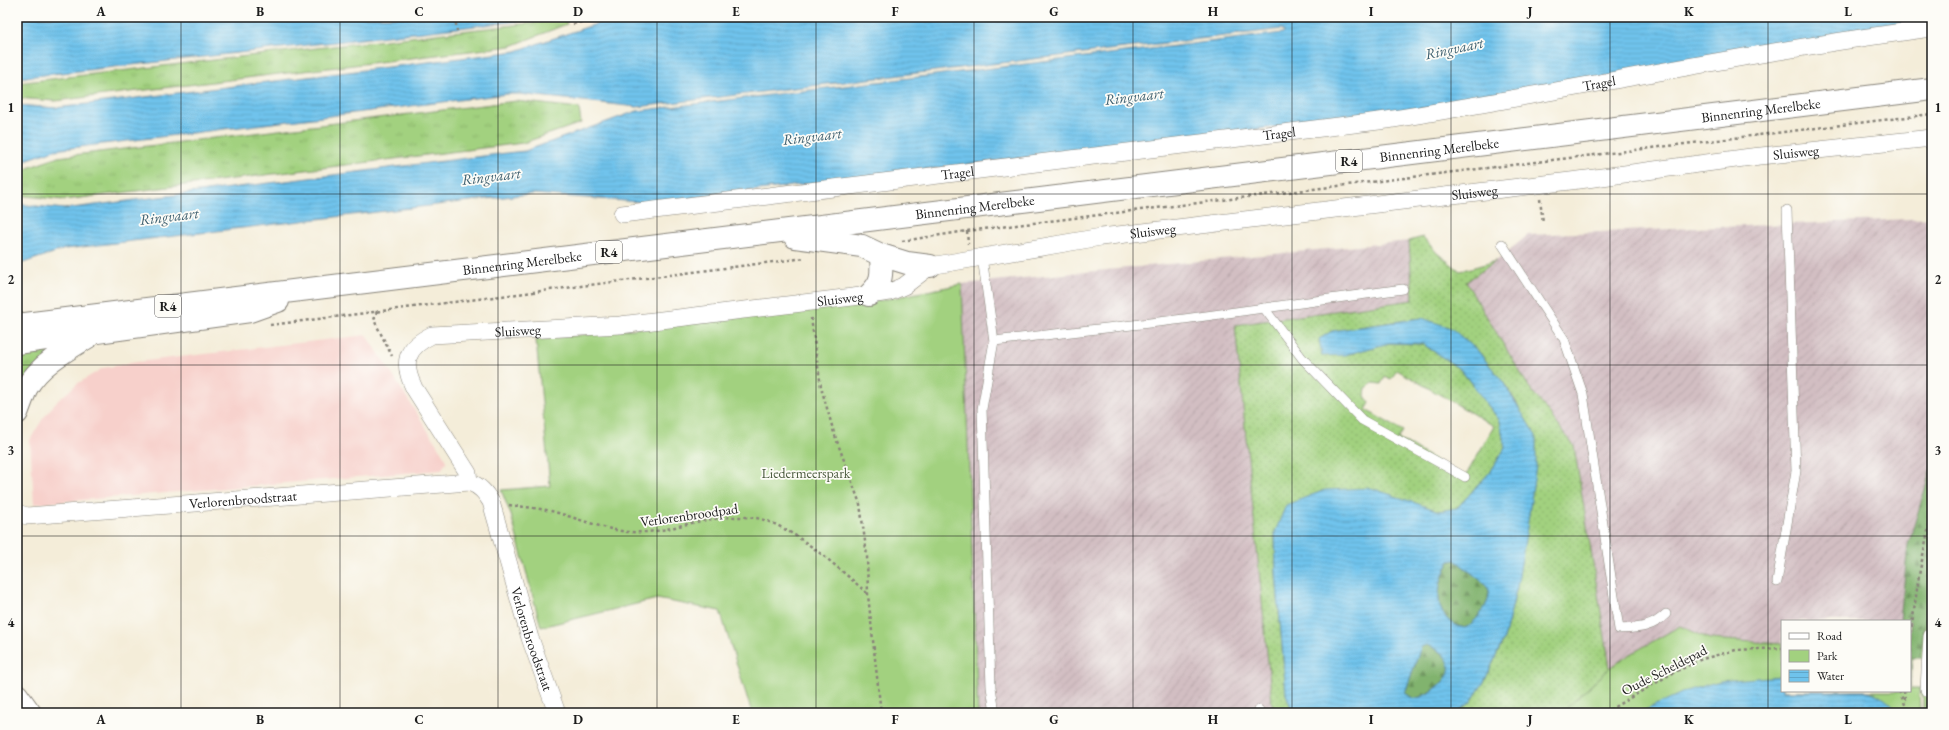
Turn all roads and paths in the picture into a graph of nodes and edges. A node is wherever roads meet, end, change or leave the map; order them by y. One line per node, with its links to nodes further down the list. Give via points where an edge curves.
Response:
1 (455, 17): 5 (path)
2 (601, 17): 3 (path)
3 (573, 24)
4 (1932, 28): 11 (street, Tragel, via 1387,120)
5 (457, 31)
6 (1932, 89): 13 (main road, Binnenring Merelbeke / R4)
7 (1932, 114): 14 (path, via 967,231)
8 (1932, 138): 9 (street, Sluisweg / R4, via 1752,157)
9 (1539, 184): 12 (path); 17 (street, Sluisweg / R4, via 1100,237)
10 (1787, 210): 36 (lane, via 1796,471)
11 (622, 214)
12 (1543, 222)
13 (766, 233): 16 (main road, R4, via 850,243); 20 (main road, Binnenring Merelbeke / R4)
14 (901, 242)
15 (1502, 244): 38 (lane, via 1564,339 1583,394 1619,629 1645,628 1658,622)
16 (881, 255): 19 (main road, R4); 22 (main road, via 882,272 878,286)
17 (982, 256): 19 (street, Sluisweg / R4); 28 (lane)
18 (809, 258): 25 (path)
19 (930, 266): 22 (street, Sluisweg, via 904,286 890,292)
20 (319, 287): 26 (main road, Binnenring Merelbeke / R4); 27 (main road, via 250,311)
21 (1403, 289): 24 (lane)
22 (869, 295): 23 (street, Sluisweg)
23 (808, 303): 32 (street, Sluisweg, via 620,325 432,335 419,341 410,351 407,362 408,375 468,473); 37 (path, via 821,387 834,433 860,504 867,556)
24 (1264, 308): 28 (lane); 31 (lane, via 1302,358 1362,420)
25 (377, 311)
26 (17, 325)
27 (96, 334): 29 (main road); 30 (main road, via 61,354 40,371 27,388)
28 (994, 341): 50 (lane, via 982,409)
29 (17, 343)
30 (17, 413)
31 (1465, 477)
32 (469, 482): 33 (street, Verlorenbroodstraat, via 483,490); 35 (street, Verlorenbroodstraat, via 27,516)
33 (491, 502): 37 (path, Verlorenbroodpad, via 549,511 628,532 651,533 706,520 732,517 757,518 777,525 799,539 846,574); 48 (street, Verlorenbroodstraat, via 530,638)
34 (1932, 511): 39 (path, via 1920,568)
35 (17, 514)
36 (1777, 582)
37 (868, 595): 49 (path)
38 (1666, 614)
39 (1911, 632)
40 (1932, 636): 42 (street)
41 (1781, 648): 51 (path, Oude Scheldepad, via 1736,650 1702,659)
42 (1928, 689)
43 (1900, 692): 46 (path)
44 (1904, 692): 46 (path)
45 (17, 695): 47 (main road)
46 (1906, 702): 52 (path)
47 (30, 713)
48 (557, 713)
49 (881, 713)
50 (995, 713)
51 (1604, 713)
52 (1909, 713)

